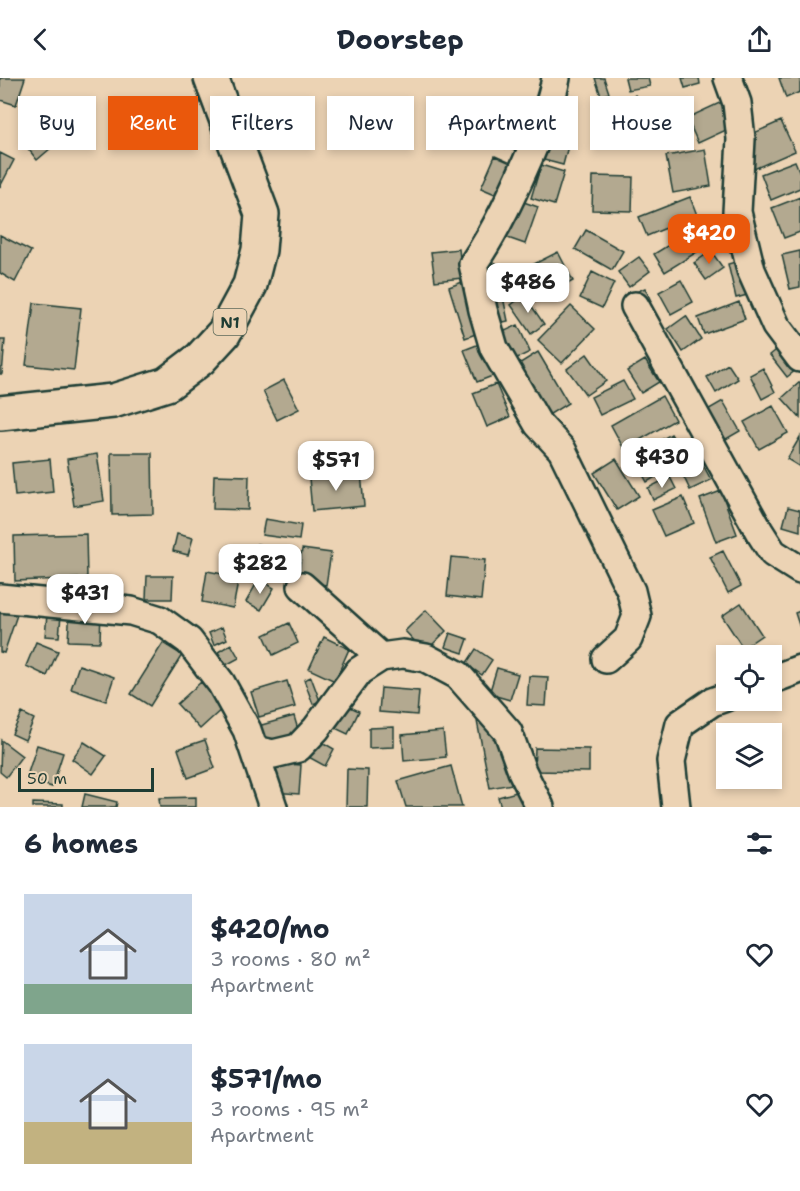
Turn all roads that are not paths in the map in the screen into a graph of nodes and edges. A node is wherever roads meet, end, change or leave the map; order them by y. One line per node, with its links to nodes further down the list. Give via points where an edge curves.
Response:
1 (211, 78): 6 (highway, N1, via 262,214 259,250 250,285 224,333 200,359 167,384 113,401)
2 (556, 78): 11 (street, via 552,103 517,184 492,236 473,264 495,348 538,424 562,450 631,591 637,616 628,639)
3 (728, 78): 5 (street, via 737,103 741,139 737,212 751,270 776,326)
4 (635, 306): 7 (street, via 759,531 773,553)
5 (800, 358)
6 (0, 413)
7 (800, 570)
8 (302, 586): 10 (street)
9 (0, 598): 15 (street, via 131,611 160,620 189,641 221,682)
10 (381, 657): 15 (street, via 359,671 298,748 273,754); 17 (street, via 403,654 426,658 458,675 508,732)
11 (606, 659)
12 (800, 669): 13 (street)
13 (782, 676)
14 (716, 701): 18 (street, via 680,724 671,761)
15 (254, 750): 16 (street)
16 (273, 807)
17 (540, 807)
18 (676, 807)

